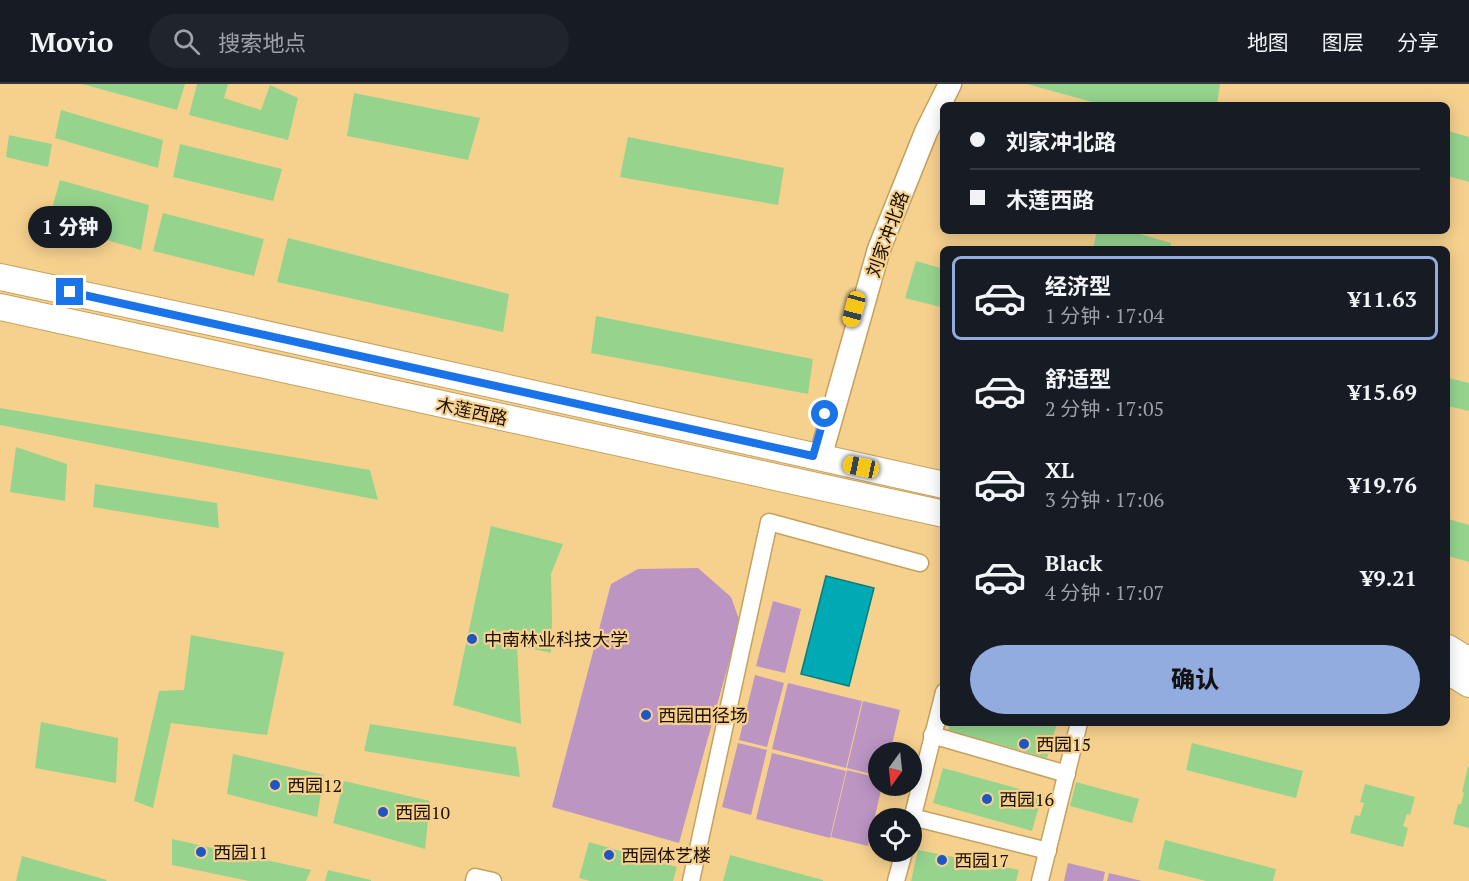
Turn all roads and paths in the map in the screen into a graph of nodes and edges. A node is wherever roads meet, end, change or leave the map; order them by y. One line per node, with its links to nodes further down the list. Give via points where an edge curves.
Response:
1 (939, 84): 7 (main road, 刘家冲北路, via 915,132 872,245)
2 (950, 84): 3 (main road, 刘家冲北路)
3 (941, 102)
4 (940, 104): 7 (main road, 刘家冲北路, via 879,249)
5 (0, 277): 7 (main road, 木莲西路)
6 (0, 307): 9 (main road, 木莲西路)
7 (816, 457): 8 (main road, 木莲西路)
8 (940, 484)
9 (940, 513)
10 (920, 563): 25 (street, via 769,522)
11 (1450, 649): 12 (main road)
12 (1469, 661)
13 (1450, 672): 14 (main road)
14 (1469, 684)
15 (940, 706): 17 (street)
16 (1078, 726): 18 (street)
17 (932, 735): 18 (street); 19 (street)
18 (1066, 774): 21 (street)
19 (914, 808)
20 (922, 820): 21 (street)
21 (1048, 851): 27 (street)
22 (901, 862): 26 (street)
23 (474, 881): 24 (street, via 475,877)
24 (493, 881)
25 (691, 881)
26 (896, 881)
27 (1040, 881)

